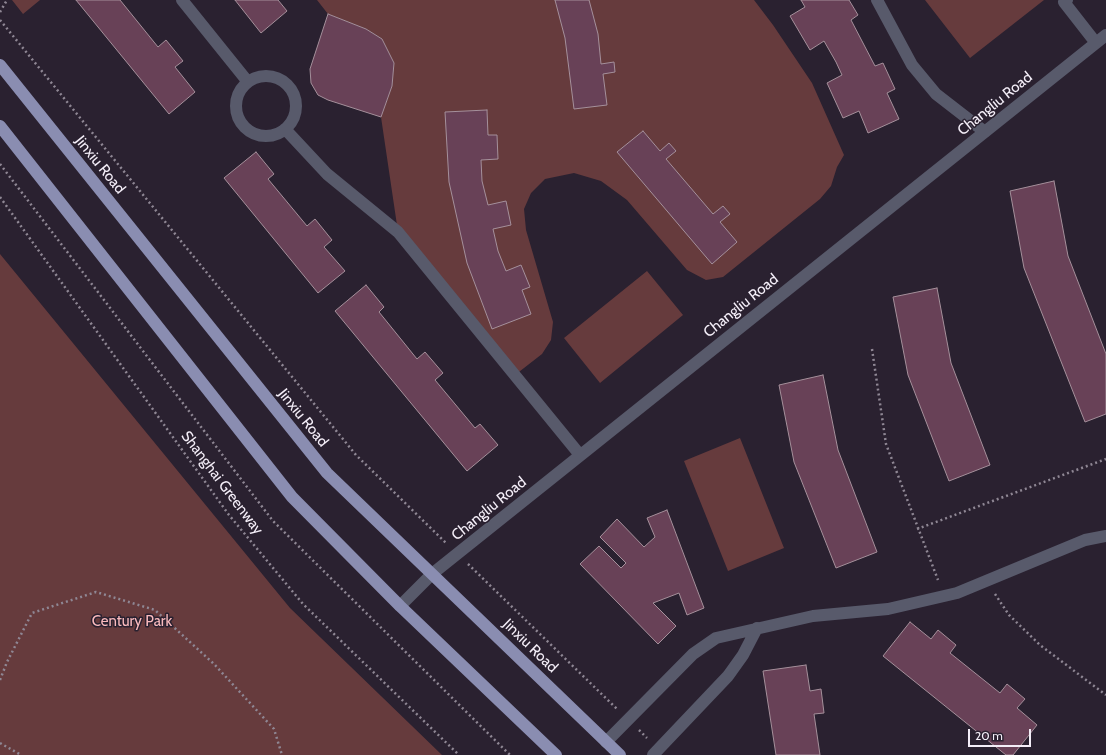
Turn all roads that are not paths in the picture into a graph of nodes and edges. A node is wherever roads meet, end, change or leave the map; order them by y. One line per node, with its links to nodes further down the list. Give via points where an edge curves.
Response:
1 (182, 0): 7 (street)
2 (877, 0): 10 (street, via 912,65 936,94)
3 (1067, 0): 5 (street, via 1064,2)
4 (1106, 35): 5 (street, Changliu Road)
5 (1096, 43): 10 (street, Changliu Road)
6 (0, 65): 13 (main road, Jinxiu Road, via 327,472)
7 (248, 82): 9 (street, via 257,77 267,76 277,78 289,88 296,101 296,110 293,120); 9 (street, via 236,99 239,119 245,127 261,136 271,136)
8 (0, 126): 14 (main road, via 292,497)
9 (285, 129): 11 (street, via 326,174 398,232)
10 (985, 132): 11 (street, Changliu Road)
11 (580, 455): 13 (street, Changliu Road)
12 (1106, 536): 15 (street, via 1085,540 957,593 888,609 813,616)
13 (432, 574): 14 (street, Changliu Road); 16 (main road, Jinxiu Road)
14 (400, 606): 18 (main road)
15 (757, 628): 16 (street, via 716,638 693,654); 17 (street, via 728,676)
16 (606, 742): 19 (main road, Jinxiu Road)
17 (656, 752)
18 (556, 755)
19 (620, 755)

